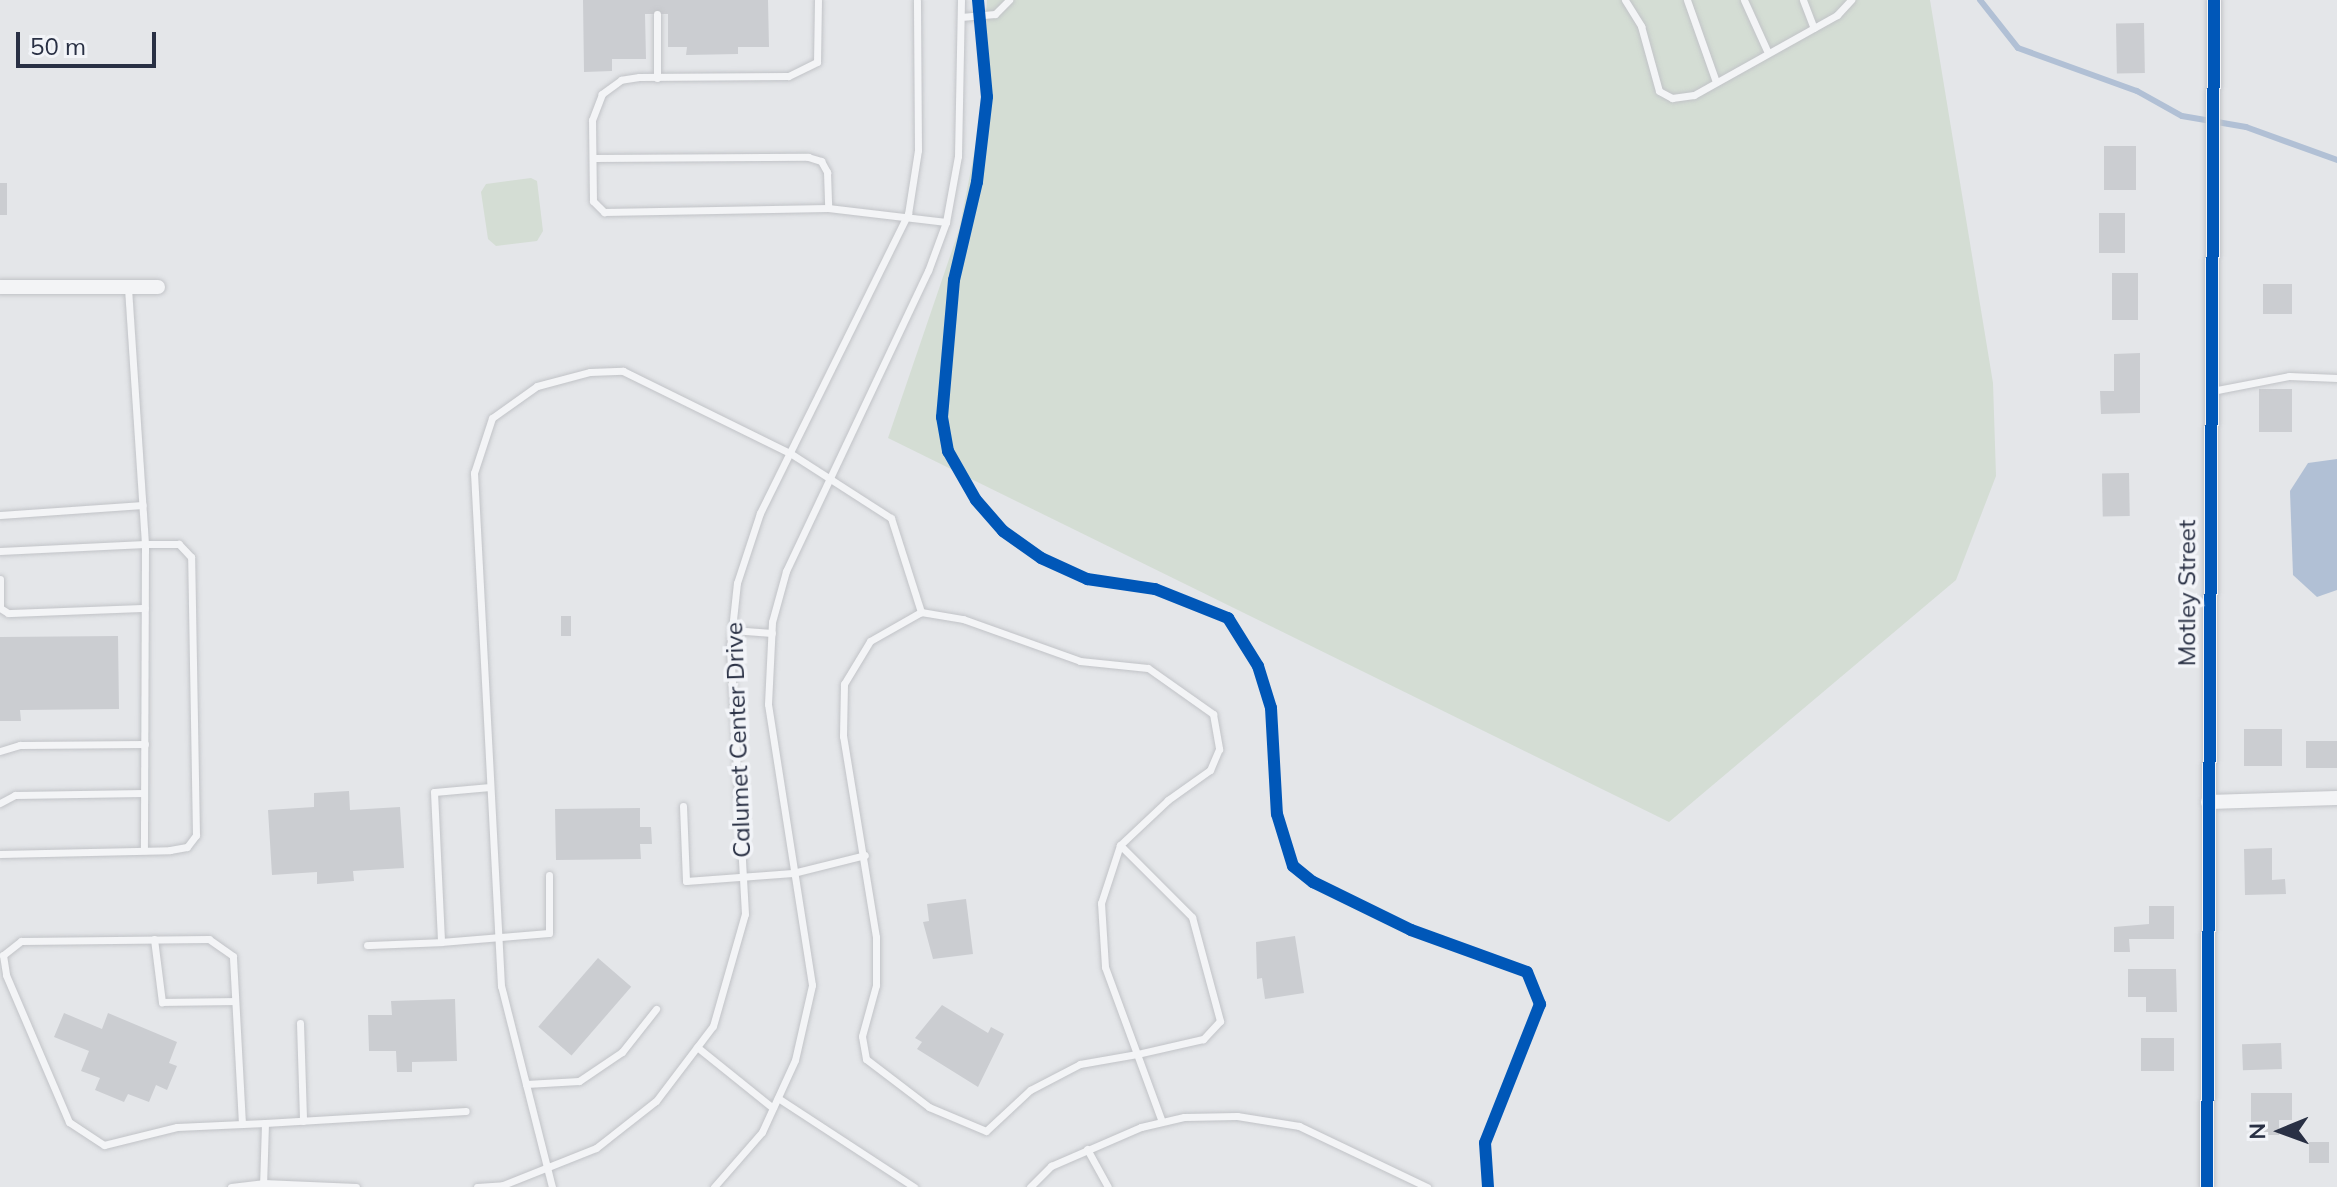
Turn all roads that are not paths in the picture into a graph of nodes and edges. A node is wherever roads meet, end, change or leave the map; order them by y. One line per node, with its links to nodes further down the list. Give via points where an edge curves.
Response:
1 (818, 0): 15 (lane, via 817,62 788,76)
2 (917, 0): 19 (lane, Calumet Center Drive, via 918,150)
3 (961, 0): 12 (lane, Calumet Center Drive)
4 (1009, 0): 12 (lane, via 995,14)
5 (1625, 0): 16 (lane, via 1641,26 1659,91 1672,98 1694,95)
6 (1687, 0): 16 (lane)
7 (1744, 0): 14 (lane)
8 (1803, 0): 13 (lane)
9 (1851, 0): 13 (lane)
10 (2214, 0): 25 (street, Motley Street)
11 (657, 14): 15 (lane)
12 (961, 17): 20 (lane, Calumet Center Drive, via 958,156)
13 (1814, 28): 14 (lane)
14 (1768, 53): 16 (lane)
15 (657, 78): 17 (lane, via 621,80 602,94 592,120)
16 (1716, 82)
17 (593, 158): 18 (lane, via 808,157 821,161 827,172); 18 (lane, via 593,201 604,212)
18 (828, 208): 19 (lane)
19 (908, 214): 20 (lane); 26 (lane, Calumet Center Drive)
20 (946, 222): 27 (lane, Calumet Center Drive, via 928,271)
21 (0, 287): 22 (street)
22 (128, 287): 23 (street); 28 (lane)
23 (158, 287)
24 (2337, 378): 25 (lane, via 2289,376)
25 (2210, 391): 42 (street, Motley Street)
26 (790, 453): 27 (lane); 35 (lane, Calumet Center Drive, via 760,513 741,569); 39 (lane, via 623,371 590,372 537,386 492,418 474,473)
27 (829, 476): 34 (lane, via 891,518); 36 (lane, Calumet Center Drive, via 786,571)
28 (143, 505): 29 (lane); 30 (lane)
29 (0, 515)
30 (145, 544): 31 (lane); 33 (lane); 46 (lane, via 179,544 191,557 196,835 187,847)
31 (0, 551)
32 (0, 579): 33 (lane, via 0,608 8,613)
33 (145, 608): 37 (lane)
34 (921, 612): 45 (lane, via 988,627 1080,661 1148,668 1213,714 1219,749 1210,770); 48 (lane, via 870,641 844,684 843,736)
35 (732, 630): 36 (lane); 51 (lane, Calumet Center Drive)
36 (772, 633): 49 (lane, Calumet Center Drive, via 768,704)
37 (145, 744): 38 (lane, via 20,745); 40 (lane)
38 (0, 751)
39 (490, 787): 53 (lane); 54 (lane, via 434,792)
40 (144, 793): 43 (lane, via 15,795); 46 (lane)
41 (2337, 798): 42 (street)
42 (2208, 802): 81 (street, Motley Street)
43 (0, 803)
44 (683, 806): 51 (lane, via 686,881)
45 (1120, 845): 60 (lane, via 1101,903 1105,967); 60 (lane, via 1192,917 1220,1021 1203,1039)
46 (144, 850): 47 (lane)
47 (0, 854)
48 (865, 855): 49 (lane); 60 (lane, via 876,937 876,985 862,1036 866,1059 929,1107 986,1131 1030,1090 1080,1064)
49 (793, 873): 51 (lane); 62 (lane, Calumet Center Drive, via 812,985 795,1060)
50 (549, 875): 53 (lane, via 549,933)
51 (742, 879): 59 (lane, Calumet Center Drive, via 745,914 713,1026)
52 (154, 939): 56 (lane, via 209,939 233,956); 56 (lane, via 162,1002); 68 (lane, via 21,941 3,955 6,975 69,1122 104,1145 177,1127)
53 (498, 941): 54 (lane); 61 (lane, via 501,986)
54 (441, 942): 55 (lane)
55 (367, 945)
56 (235, 1001): 68 (lane)
57 (656, 1009): 61 (lane, via 622,1052 579,1081)
58 (300, 1023): 65 (lane)
59 (697, 1047): 63 (lane); 70 (lane, Calumet Center Drive, via 656,1101 596,1148)
60 (1137, 1054): 66 (lane)
61 (526, 1084): 70 (lane)
62 (778, 1098): 63 (lane, Calumet Center Drive); 77 (lane)
63 (773, 1108): 76 (lane, Calumet Center Drive, via 762,1132)
64 (466, 1111): 65 (lane)
65 (303, 1121): 67 (lane)
66 (1162, 1122): 69 (lane); 80 (lane, via 1237,1116 1299,1126)
67 (265, 1123): 68 (lane); 71 (lane)
68 (242, 1124)
69 (1087, 1149): 78 (lane, via 1051,1166); 79 (lane)
70 (547, 1167): 74 (lane, Calumet Center Drive, via 503,1185); 75 (lane)
71 (263, 1185): 72 (lane); 73 (lane)
72 (231, 1187)
73 (356, 1187)
74 (477, 1187)
75 (552, 1187)
76 (714, 1187)
77 (914, 1187)
78 (1030, 1187)
79 (1108, 1187)
80 (1427, 1187)
81 (2207, 1187)

